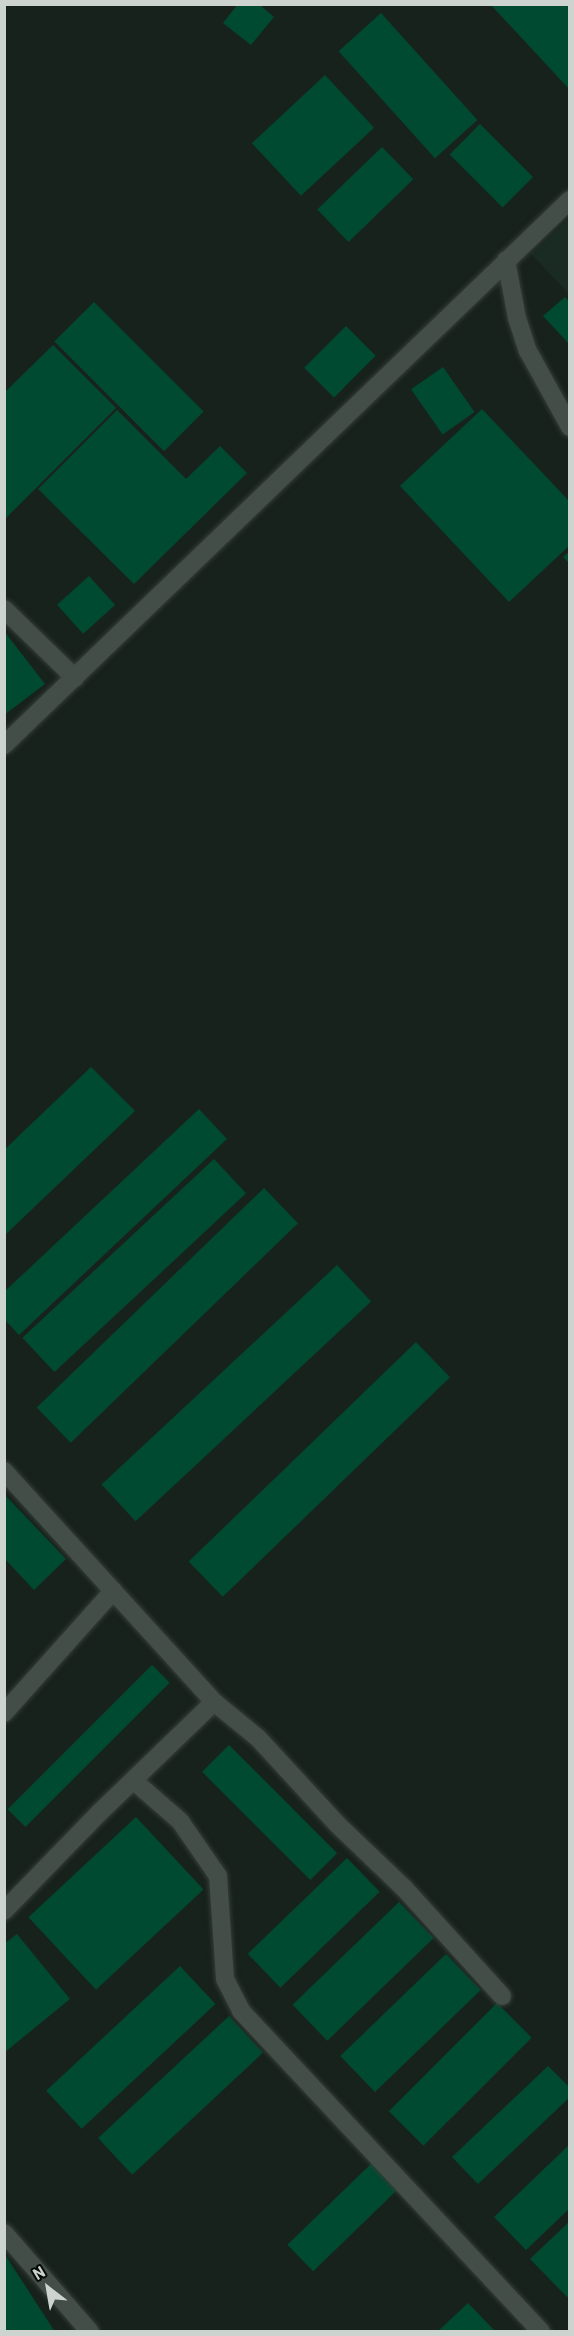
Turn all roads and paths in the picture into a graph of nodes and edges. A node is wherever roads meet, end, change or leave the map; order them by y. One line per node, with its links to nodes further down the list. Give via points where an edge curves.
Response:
1 (570, 200): 2 (street)
2 (506, 260): 3 (street, via 528,351); 5 (street)
3 (570, 427)
4 (4, 609): 5 (street)
5 (75, 678): 6 (street)
6 (4, 745)
7 (4, 1471): 8 (street)
8 (113, 1591): 9 (street); 10 (street)
9 (214, 1702): 11 (street); 13 (street, via 258,1738 338,1825 404,1888)
10 (4, 1713)
11 (134, 1781): 12 (street); 16 (street, via 180,1821 218,1876 225,1980 241,2011)
12 (4, 1911)
13 (502, 1996)
14 (4, 2233): 15 (street)
15 (90, 2331)
16 (542, 2331)

